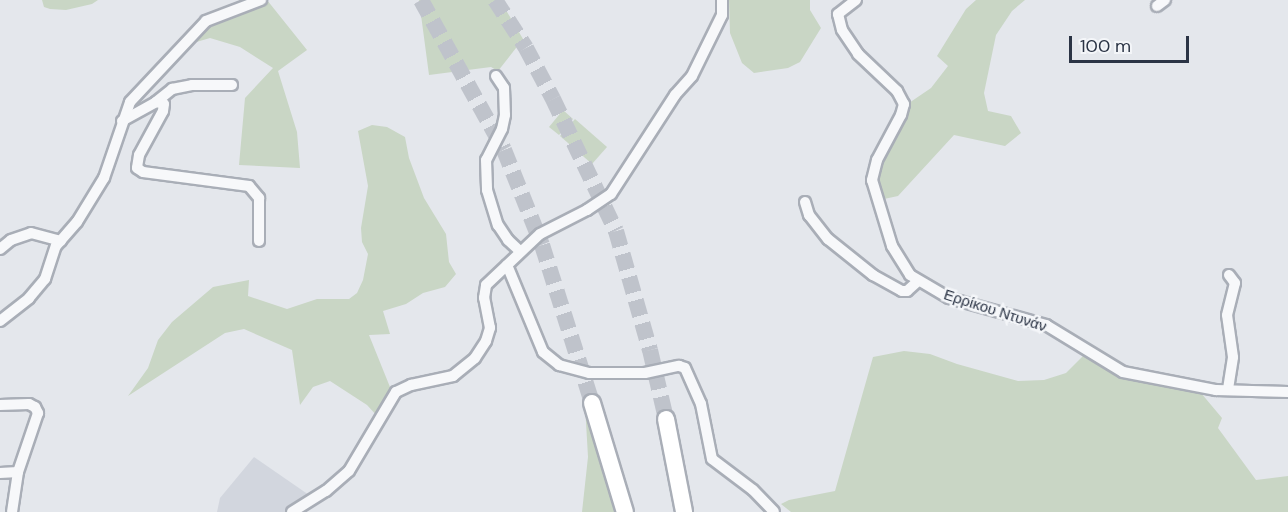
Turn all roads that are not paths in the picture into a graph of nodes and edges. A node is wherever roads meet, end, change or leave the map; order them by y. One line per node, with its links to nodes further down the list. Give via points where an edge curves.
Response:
1 (261, 0): 7 (street, via 206,21 130,102)
2 (722, 0): 12 (street, via 722,15 692,76 675,95 611,194 544,231)
3 (856, 0): 15 (street, Ερρίκου Ντυνάν, via 838,15 842,30 858,54 897,91 904,104 875,165 872,185 895,253)
4 (496, 76): 12 (street, via 504,88 505,115 486,160 487,190 498,225)
5 (232, 85): 6 (street, via 172,89)
6 (156, 102): 7 (street); 10 (street, via 164,104 163,111 139,155 139,170 249,186 259,198)
7 (122, 121): 9 (street, via 104,178)
8 (805, 202): 15 (street, via 809,215 828,239 873,275 902,291)
9 (61, 241): 11 (street, via 32,233 11,240); 16 (street, via 44,281)
10 (259, 241)
11 (0, 249)
12 (520, 251): 13 (street)
13 (507, 265): 25 (street, via 486,285 489,331 483,347 470,363 453,376 406,386 396,392 349,471); 28 (street, via 543,352 559,365 589,373 685,368 701,404 712,459 753,490)
14 (1229, 275): 17 (street, via 1235,283 1227,315 1233,357)
15 (917, 282): 17 (street, Ερρίκου Ντυνάν, via 962,302 1040,323 1123,372)
16 (0, 321)
17 (1228, 389): 18 (street, Ερρίκου Ντυνάν)
18 (1288, 392)
19 (592, 403): 26 (highway)
20 (0, 405): 22 (street, via 29,404 38,412)
21 (666, 419): 27 (highway)
22 (18, 472): 23 (street); 24 (street)
23 (0, 473)
24 (12, 512)
25 (292, 512)
26 (626, 512)
27 (684, 512)
28 (774, 512)

